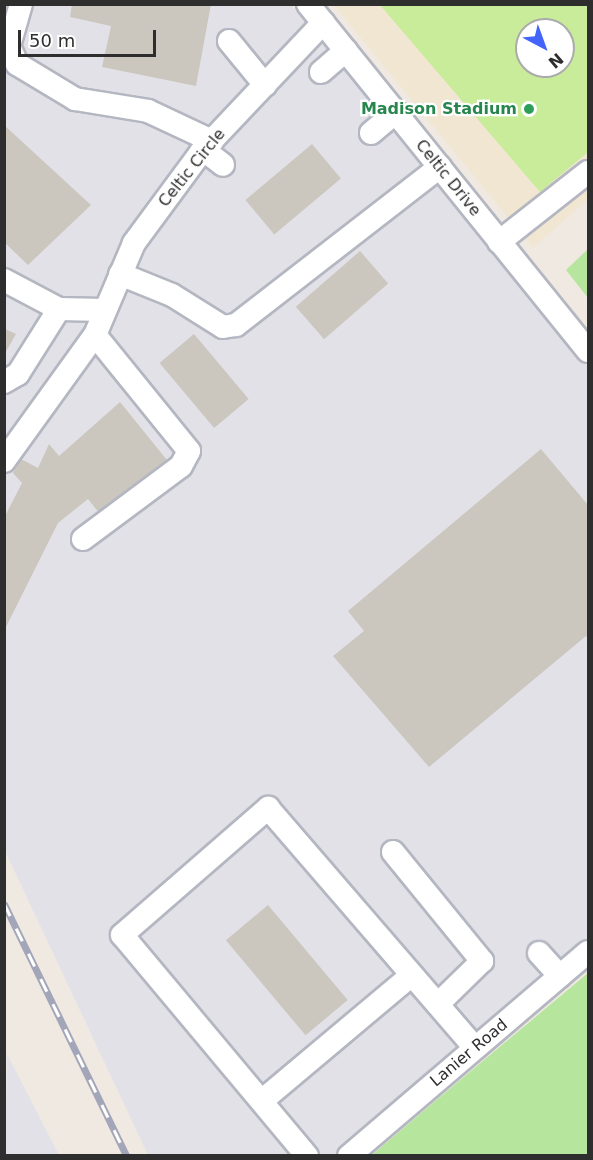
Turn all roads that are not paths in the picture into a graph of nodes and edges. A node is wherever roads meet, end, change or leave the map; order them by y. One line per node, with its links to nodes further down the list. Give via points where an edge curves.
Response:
1 (21, 4): 10 (street, via 9,46 17,64 75,99 148,111)
2 (308, 4): 3 (street, Celtic Drive)
3 (323, 23): 5 (street, Celtic Drive); 7 (street, Celtic Circle)
4 (229, 41): 7 (street)
5 (346, 50): 6 (street); 8 (street, Celtic Drive)
6 (321, 72)
7 (265, 85): 10 (street, Celtic Circle)
8 (396, 112): 9 (street); 12 (street, Celtic Drive)
9 (371, 133)
10 (208, 145): 11 (street); 15 (street, Celtic Circle, via 134,243)
11 (223, 165)
12 (440, 167): 14 (street, Celtic Drive); 15 (street, via 236,325 223,327 172,295)
13 (588, 172): 14 (street)
14 (499, 242): 20 (street, Celtic Drive)
15 (120, 274): 18 (street, Celtic Circle)
16 (4, 280): 17 (street)
17 (60, 309): 18 (street); 21 (street, via 18,374)
18 (104, 310): 19 (street, Celtic Circle)
19 (95, 335): 22 (street, Celtic Circle); 23 (street, via 189,451 181,466)
20 (588, 351)
21 (4, 382)
22 (4, 461)
23 (83, 539)
24 (393, 852): 29 (street, via 482,961)
25 (539, 952): 28 (street)
26 (588, 952): 28 (street, Lanier Road)
27 (412, 975): 29 (street); 31 (street); 31 (street, via 268,808 122,934)
28 (560, 976): 30 (street, Lanier Road)
29 (438, 1004): 30 (street)
30 (475, 1048): 33 (street, Lanier Road)
31 (264, 1099): 32 (street)
32 (307, 1155)
33 (349, 1155)

